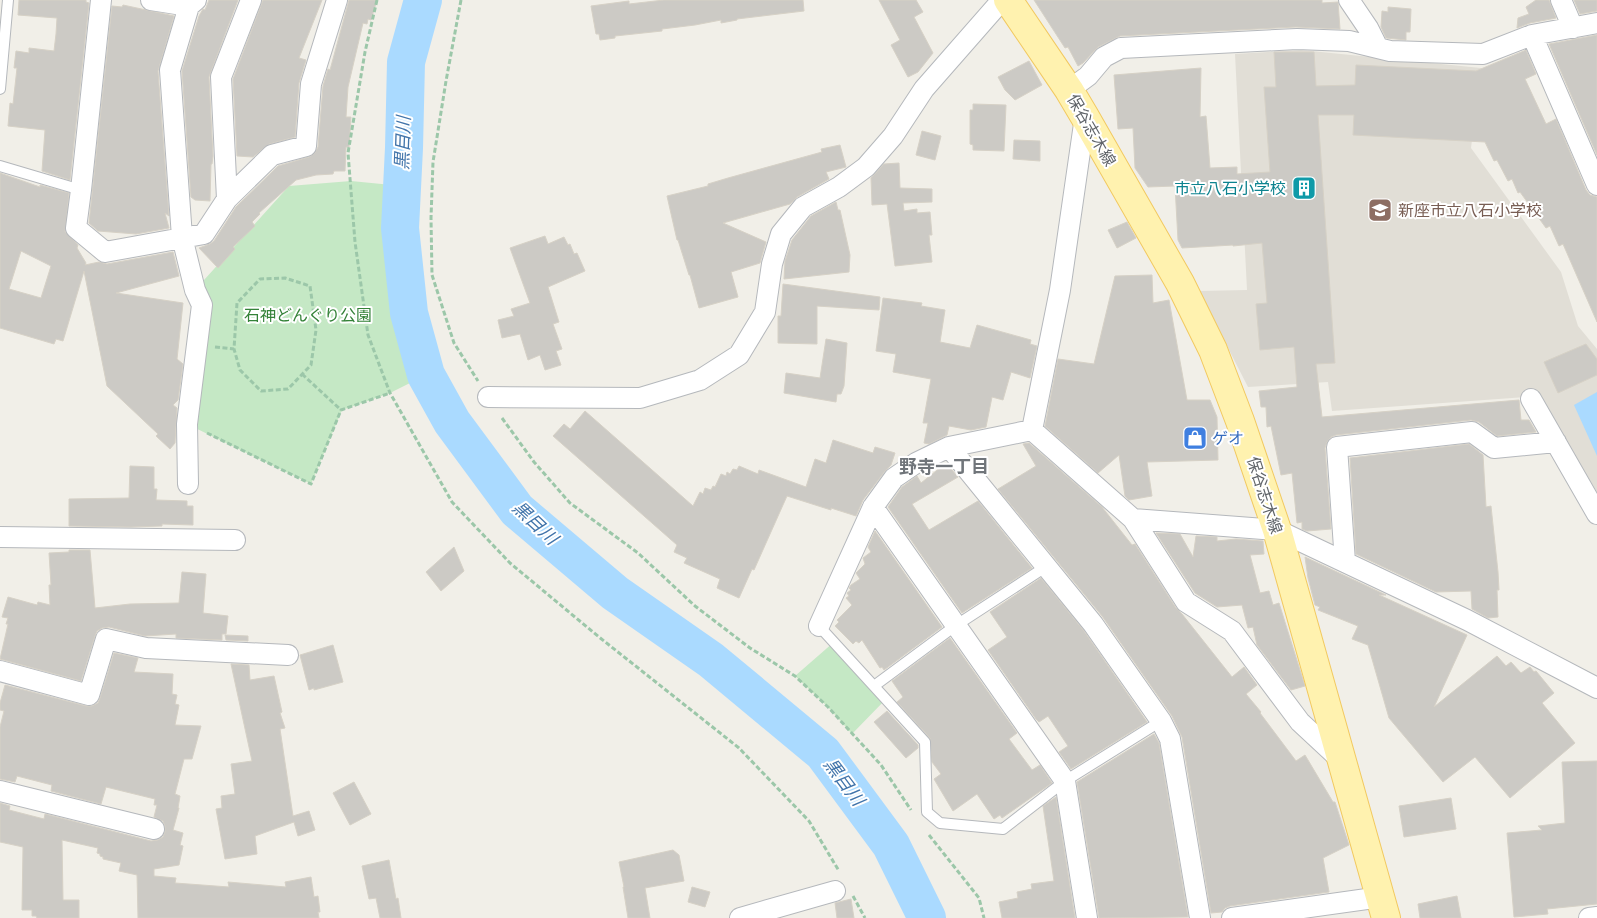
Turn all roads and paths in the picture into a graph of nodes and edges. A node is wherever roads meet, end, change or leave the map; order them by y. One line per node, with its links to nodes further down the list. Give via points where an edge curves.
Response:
1 (8, 0): 17 (lane)
2 (101, 0): 22 (street)
3 (150, 0): 12 (street)
4 (251, 0): 23 (street, via 220,77)
5 (337, 0): 23 (street, via 311,84 306,146 272,155)
6 (377, 0): 28 (path, via 348,153 355,242 368,335)
7 (461, 0): 29 (path, via 433,162 432,274 454,343)
8 (1002, 0): 29 (street, via 924,89 893,136 866,168 803,207 781,234 772,264 765,312 739,355 700,380 640,398)
9 (1008, 0): 18 (main road, 保谷志木線)
10 (1349, 0): 16 (street)
11 (1561, 0): 14 (street)
12 (192, 3): 24 (street, via 170,70)
13 (1597, 23): 14 (street)
14 (1573, 28): 15 (street)
15 (1532, 35): 16 (street, via 1483,54); 21 (street)
16 (1378, 48): 18 (street, via 1349,42 1297,39 1122,48 1104,57)
17 (0, 89)
18 (1070, 90): 19 (main road, 保谷志木線)
19 (1085, 116): 33 (street, via 1060,290); 40 (main road, 保谷志木線, via 1180,283 1213,350)
20 (0, 166): 22 (lane)
21 (1597, 185)
22 (82, 190): 24 (street, via 76,228 105,252)
23 (227, 199): 24 (street, via 204,234)
24 (182, 237): 25 (street, via 202,305)
25 (197, 346): 26 (path); 32 (street)
26 (234, 349): 27 (path, via 240,370 261,391 288,389); 27 (path, via 237,303 260,279 285,278 310,286 316,330 310,365)
27 (302, 374): 31 (path)
28 (390, 393): 31 (path); 58 (path, via 452,502 510,563 739,748 810,821)
29 (488, 396): 55 (path, via 534,462 570,503 638,553 696,606 750,648 795,676 881,765)
30 (1531, 399): 34 (street)
31 (342, 410): 32 (path, via 311,484)
32 (188, 424): 36 (street)
33 (1032, 430): 35 (street); 39 (street)
34 (1556, 442): 38 (street); 43 (street, via 1494,448 1472,432 1337,447)
35 (949, 447): 37 (street, via 894,478); 44 (street)
36 (188, 484)
37 (873, 507): 45 (street); 46 (street)
38 (1597, 514)
39 (1133, 519): 40 (street); 52 (street, via 1186,602 1232,632 1300,722)
40 (1277, 530): 43 (street); 52 (main road, 保谷志木線)
41 (0, 537): 42 (street)
42 (235, 540)
43 (1345, 562): 50 (street, via 1468,620)
44 (1047, 566): 46 (lane); 51 (street, via 1093,624)
45 (819, 626): 49 (lane)
46 (956, 626): 49 (lane); 53 (street)
47 (288, 656): 48 (street, via 146,648 106,639 89,695)
48 (0, 671)
49 (874, 686): 53 (lane, via 925,742 927,812 940,823 1002,829)
50 (1597, 688)
51 (1161, 721): 53 (lane); 67 (street, via 1170,739)
52 (1342, 761): 60 (main road, 保谷志木線)
53 (1065, 781): 66 (street)
54 (0, 791): 56 (street)
55 (914, 814)
56 (154, 830)
57 (925, 830): 65 (path, via 979,898)
58 (839, 872)
59 (844, 893): 61 (street); 64 (path)
60 (1384, 908): 62 (street)
61 (751, 916)
62 (1253, 916): 68 (street)
63 (1597, 917): 69 (street)
64 (865, 918)
65 (984, 918)
66 (1087, 918)
67 (1200, 918)
68 (1232, 918)
69 (1589, 918)

